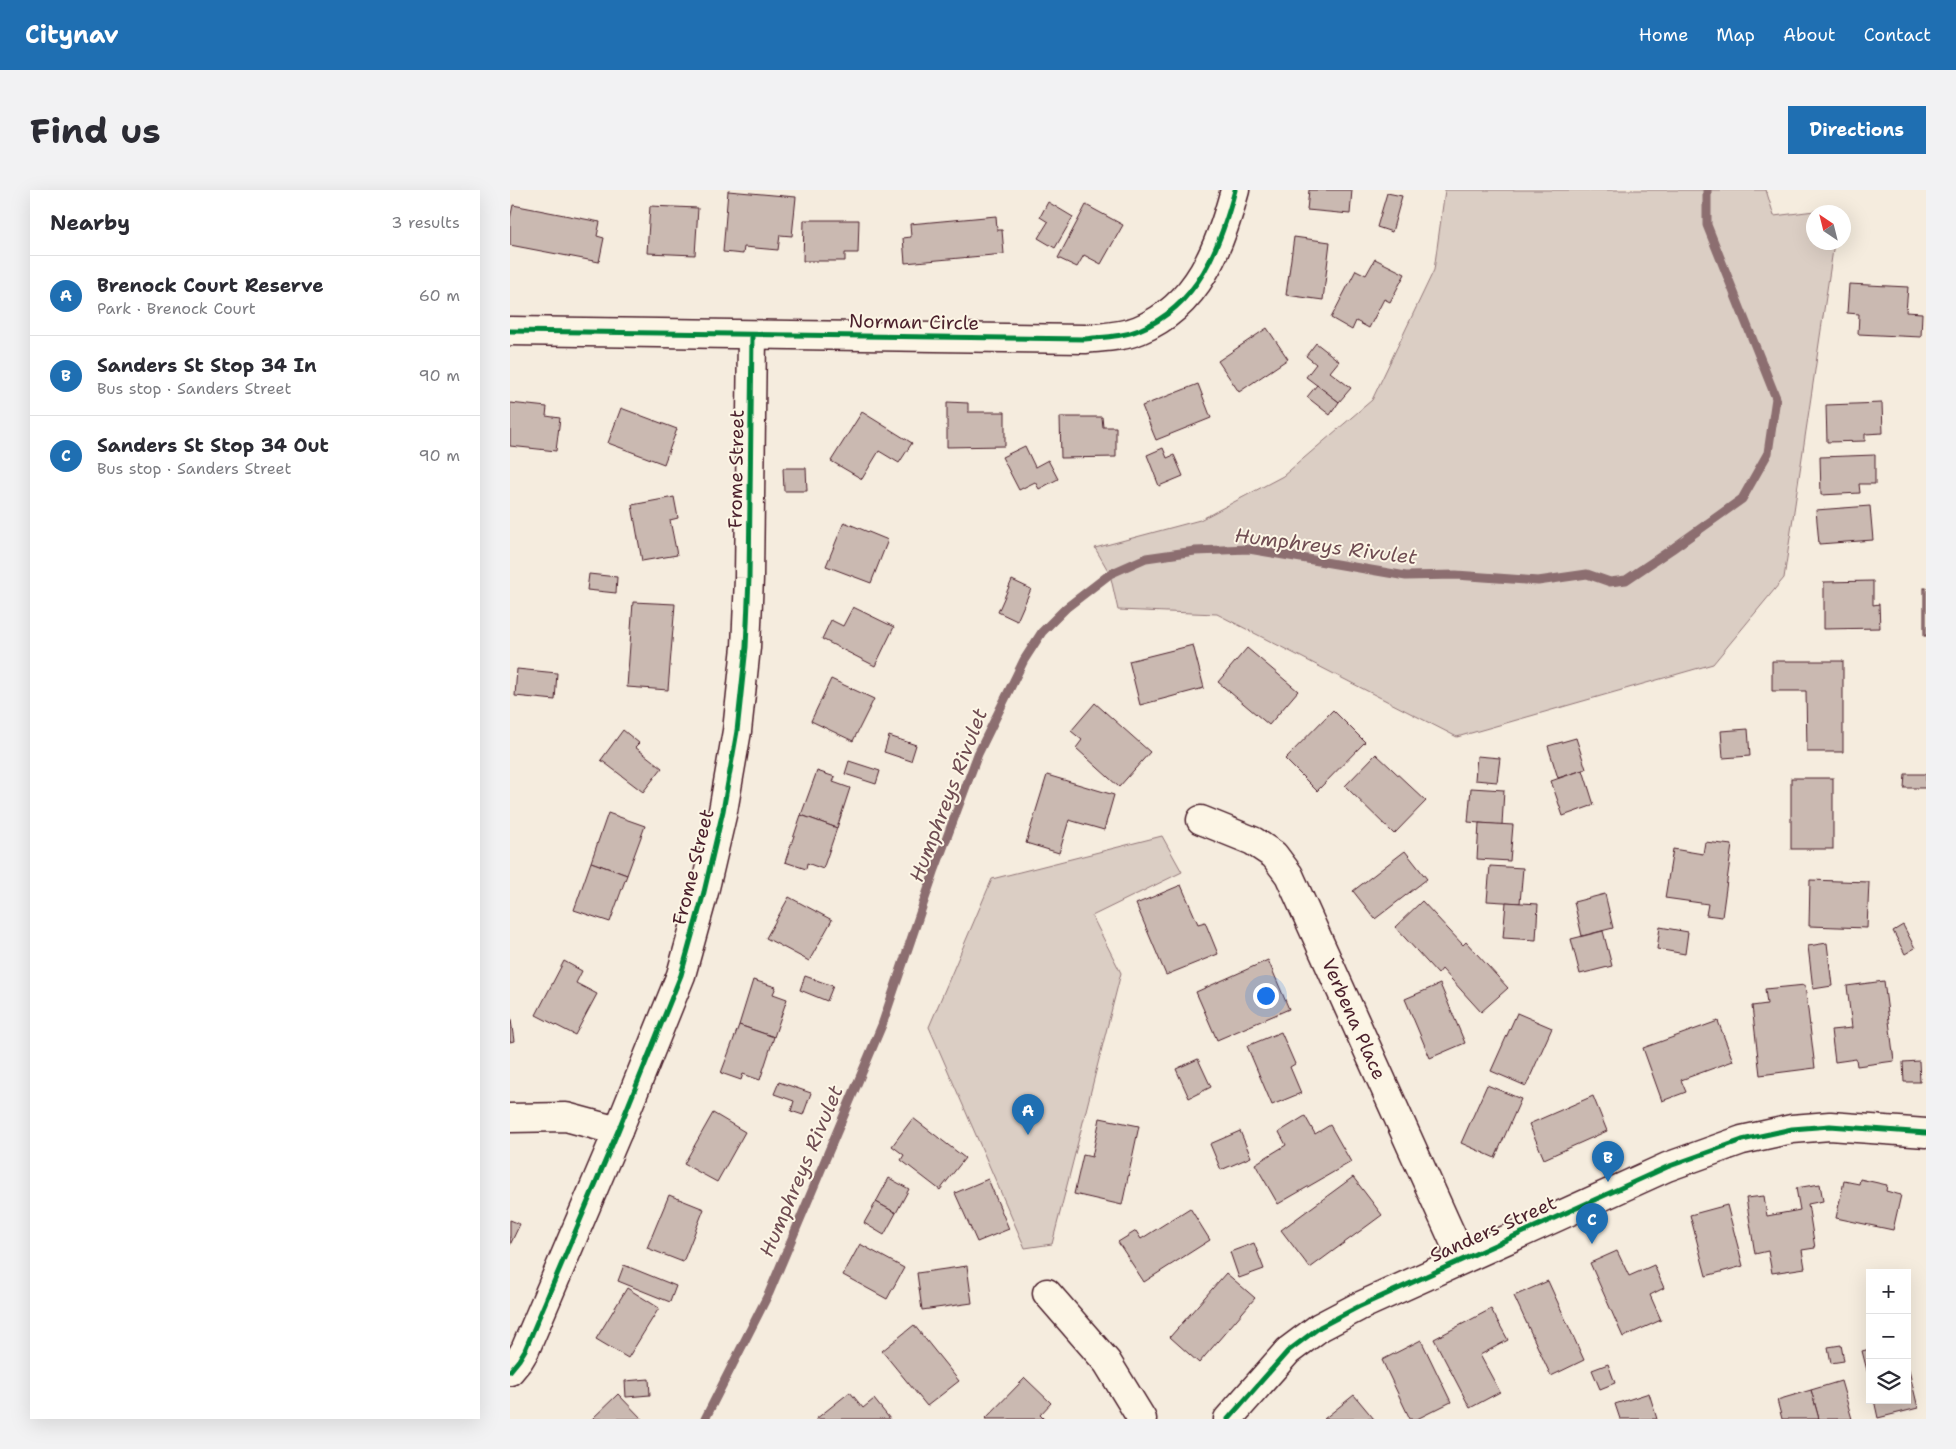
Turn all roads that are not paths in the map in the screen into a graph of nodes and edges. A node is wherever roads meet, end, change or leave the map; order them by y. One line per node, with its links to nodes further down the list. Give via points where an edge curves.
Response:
1 (1235, 190): 3 (street, Norman Circle, via 1228,219 1198,283 1182,303 1138,330 1086,339)
2 (510, 331): 3 (street, Norman Circle)
3 (752, 335): 6 (street, Frome Street, via 749,578 737,731 723,811 681,975)
4 (1201, 820): 8 (street, Verbena Place, via 1253,841 1274,855 1289,875)
5 (510, 1118): 6 (street, via 566,1117)
6 (618, 1131): 10 (street, Frome Street, via 525,1350)
7 (1926, 1134): 8 (street, Sanders Street, via 1830,1126 1792,1129 1742,1140 1667,1167)
8 (1462, 1259): 12 (street, Sanders Street, via 1320,1327 1288,1351)
9 (1047, 1293): 11 (street, via 1107,1362)
10 (510, 1371)
11 (1142, 1419)
12 (1228, 1419)

